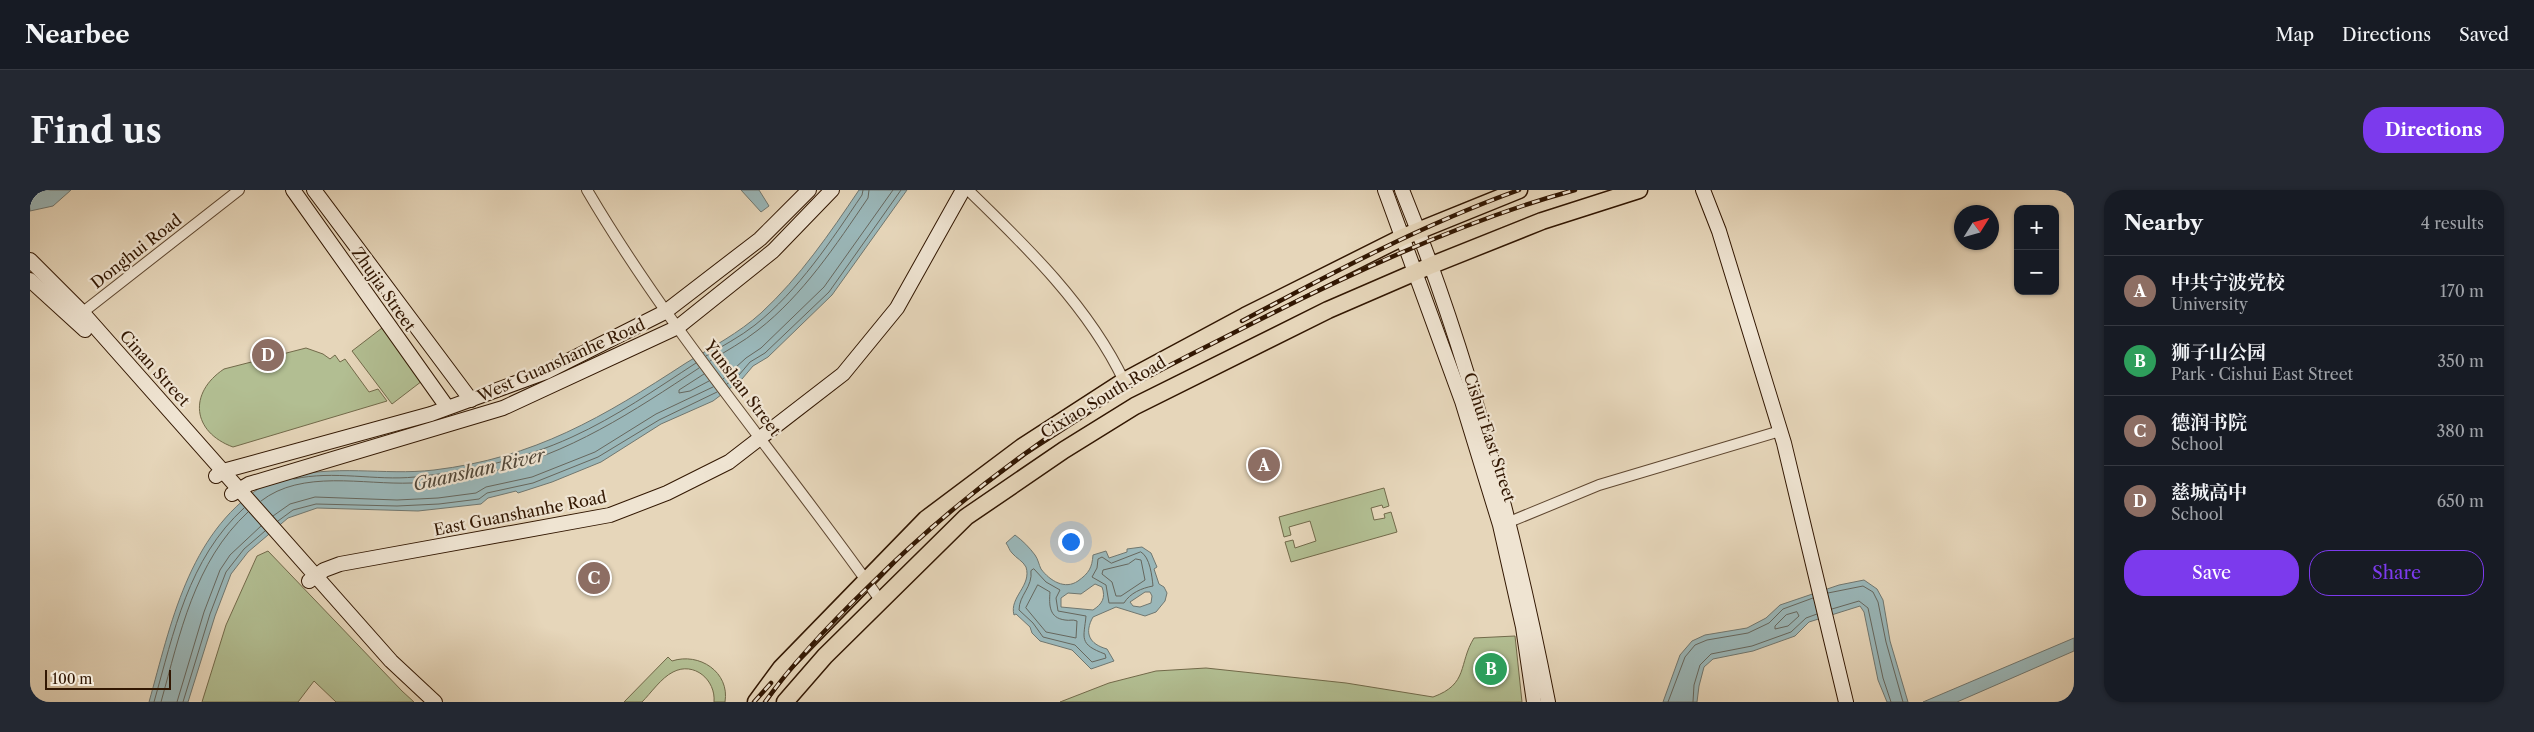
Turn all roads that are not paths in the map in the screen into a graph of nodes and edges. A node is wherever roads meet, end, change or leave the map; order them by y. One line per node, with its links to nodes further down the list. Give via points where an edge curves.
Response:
1 (239, 190): 21 (street, Donghui Road)
2 (293, 190): 25 (street, Zhujia Street)
3 (314, 190): 24 (street, Zhujia Street)
4 (587, 190): 20 (street, Yunshan Street)
5 (809, 190): 20 (street, West Guanshanhe Road, via 760,239)
6 (832, 190): 22 (street, West Guanshanhe Road, via 773,251)
7 (963, 190): 27 (street, East Guanshanhe Road, via 897,308 843,374)
8 (968, 190): 23 (street, via 1042,266 1089,321 1113,357)
9 (1385, 190): 15 (street, Cishui East Street)
10 (1402, 190): 14 (street, Cishui East Street)
11 (1519, 190): 14 (main road, Cixiao South Road)
12 (1639, 190): 17 (main road, via 1542,221)
13 (1703, 190): 26 (street, via 1719,231)
14 (1418, 230): 15 (main road, Cixiao South Road); 17 (street, Cishui East Street)
15 (1403, 237): 18 (street, Cishui East Street); 23 (main road, Cixiao South Road)
16 (30, 260): 21 (street, Cinan Street)
17 (1432, 265): 18 (main road, Cixiao South Road); 30 (street, Cishui East Street, via 1502,491)
18 (1416, 272): 30 (street, Cishui East Street); 33 (main road, Cixiao South Road, via 1328,310 1135,406 966,517)
19 (30, 280): 21 (street, Cinan Street)
20 (665, 312): 22 (street, Yunshan Street); 24 (street, West Guanshanhe Road, via 546,372)
21 (78, 315): 28 (street, Cinan Street)
22 (678, 327): 27 (street, Yunshan Street); 29 (street, West Guanshanhe Road, via 503,408 249,484)
23 (1124, 381): 32 (main road, Cixiao South Road, via 1022,447 926,519)
24 (471, 400): 25 (street, West Guanshanhe Road)
25 (447, 407): 28 (street, West Guanshanhe Road)
26 (1780, 431): 30 (street, via 1599,485); 40 (street)
27 (762, 438): 31 (street, East Guanshanhe Road, via 729,462 667,493 610,515 340,564); 32 (street, Yunshan Street)
28 (219, 473): 29 (street, Cinan Street)
29 (236, 492): 31 (street, Cinan Street)
30 (1505, 523): 38 (street, Cishui East Street); 39 (street, Cishui East Street)
31 (312, 578): 34 (street, via 360,639); 35 (street, via 391,661)
32 (866, 580): 33 (street, Yunshan Street); 36 (main road, Cixiao South Road, via 781,668)
33 (880, 600): 37 (main road, Cixiao South Road)
34 (424, 702)
35 (436, 702)
36 (756, 702)
37 (785, 702)
38 (1534, 702)
39 (1548, 702)
40 (1846, 702)

